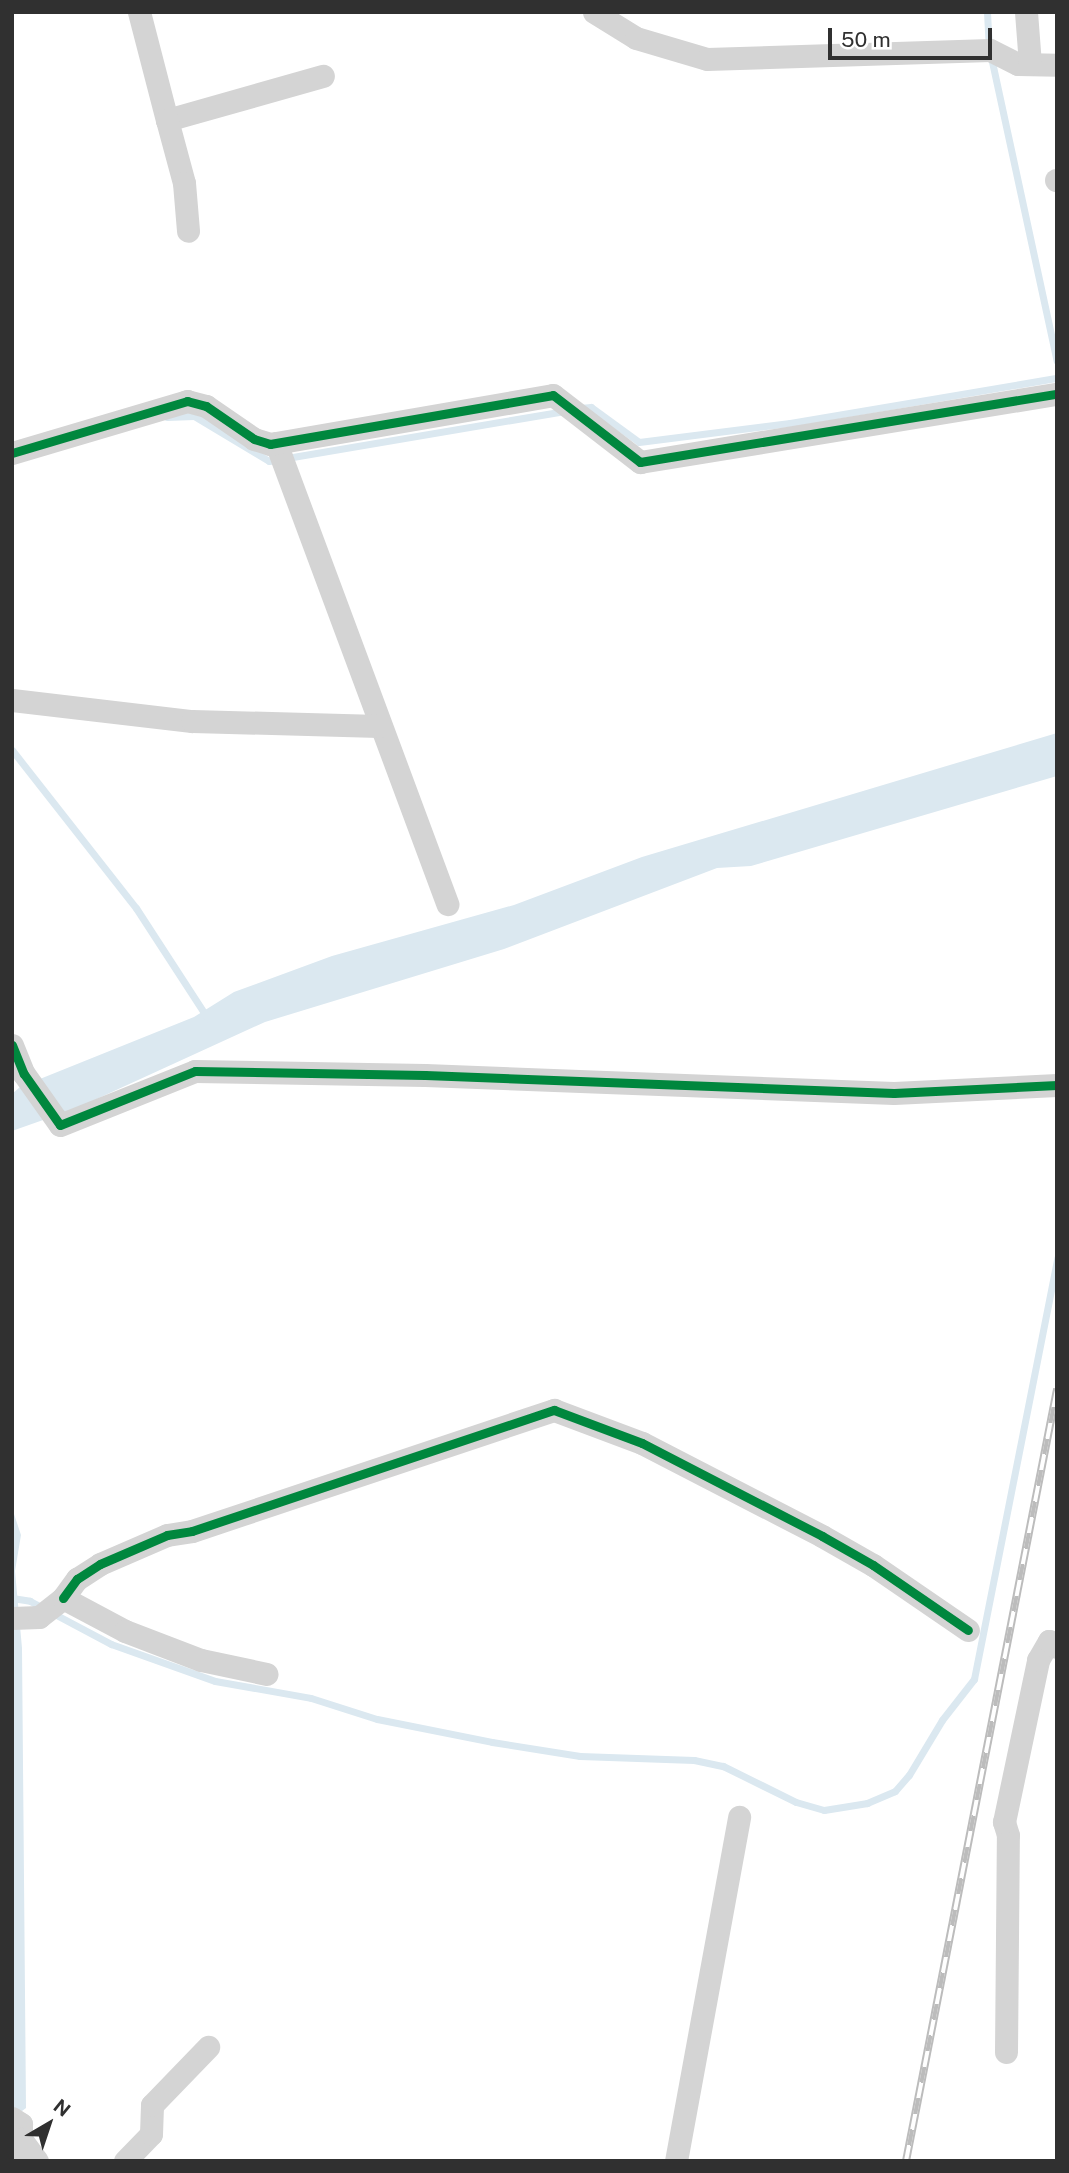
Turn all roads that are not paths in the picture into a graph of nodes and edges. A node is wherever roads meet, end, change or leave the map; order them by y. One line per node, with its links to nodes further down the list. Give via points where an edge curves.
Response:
1 (139, 12): 7 (street)
2 (594, 12): 4 (street, via 636,38 707,59 989,50)
3 (1026, 12): 4 (street)
4 (1030, 64): 5 (street)
5 (1057, 65)
6 (323, 76): 7 (street)
7 (167, 120): 8 (street, via 184,183)
8 (188, 231)
9 (1057, 394): 11 (street, via 640,462 553,395)
10 (12, 453): 11 (street, via 187,401 206,407)
11 (279, 453): 13 (street)
12 (12, 700): 13 (street, via 192,721)
13 (379, 726): 14 (street)
14 (447, 904)
15 (12, 1045): 16 (street, via 29,1082 60,1125 195,1071 894,1093)
16 (1057, 1085)
17 (52, 1605): 18 (street); 19 (street, via 77,1579 100,1564 167,1535 192,1531 555,1410 642,1443 822,1536); 21 (street, via 201,1660)
18 (14, 1618)
19 (968, 1630)
20 (1057, 1647): 24 (street, via 1049,1641 1038,1660 1004,1822 1008,1835)
21 (267, 1674)
22 (739, 1817): 28 (street)
23 (208, 2047): 27 (street, via 152,2105 151,2134)
24 (1006, 2052)
25 (15, 2132): 26 (street)
26 (37, 2161)
27 (125, 2161)
28 (676, 2161)

